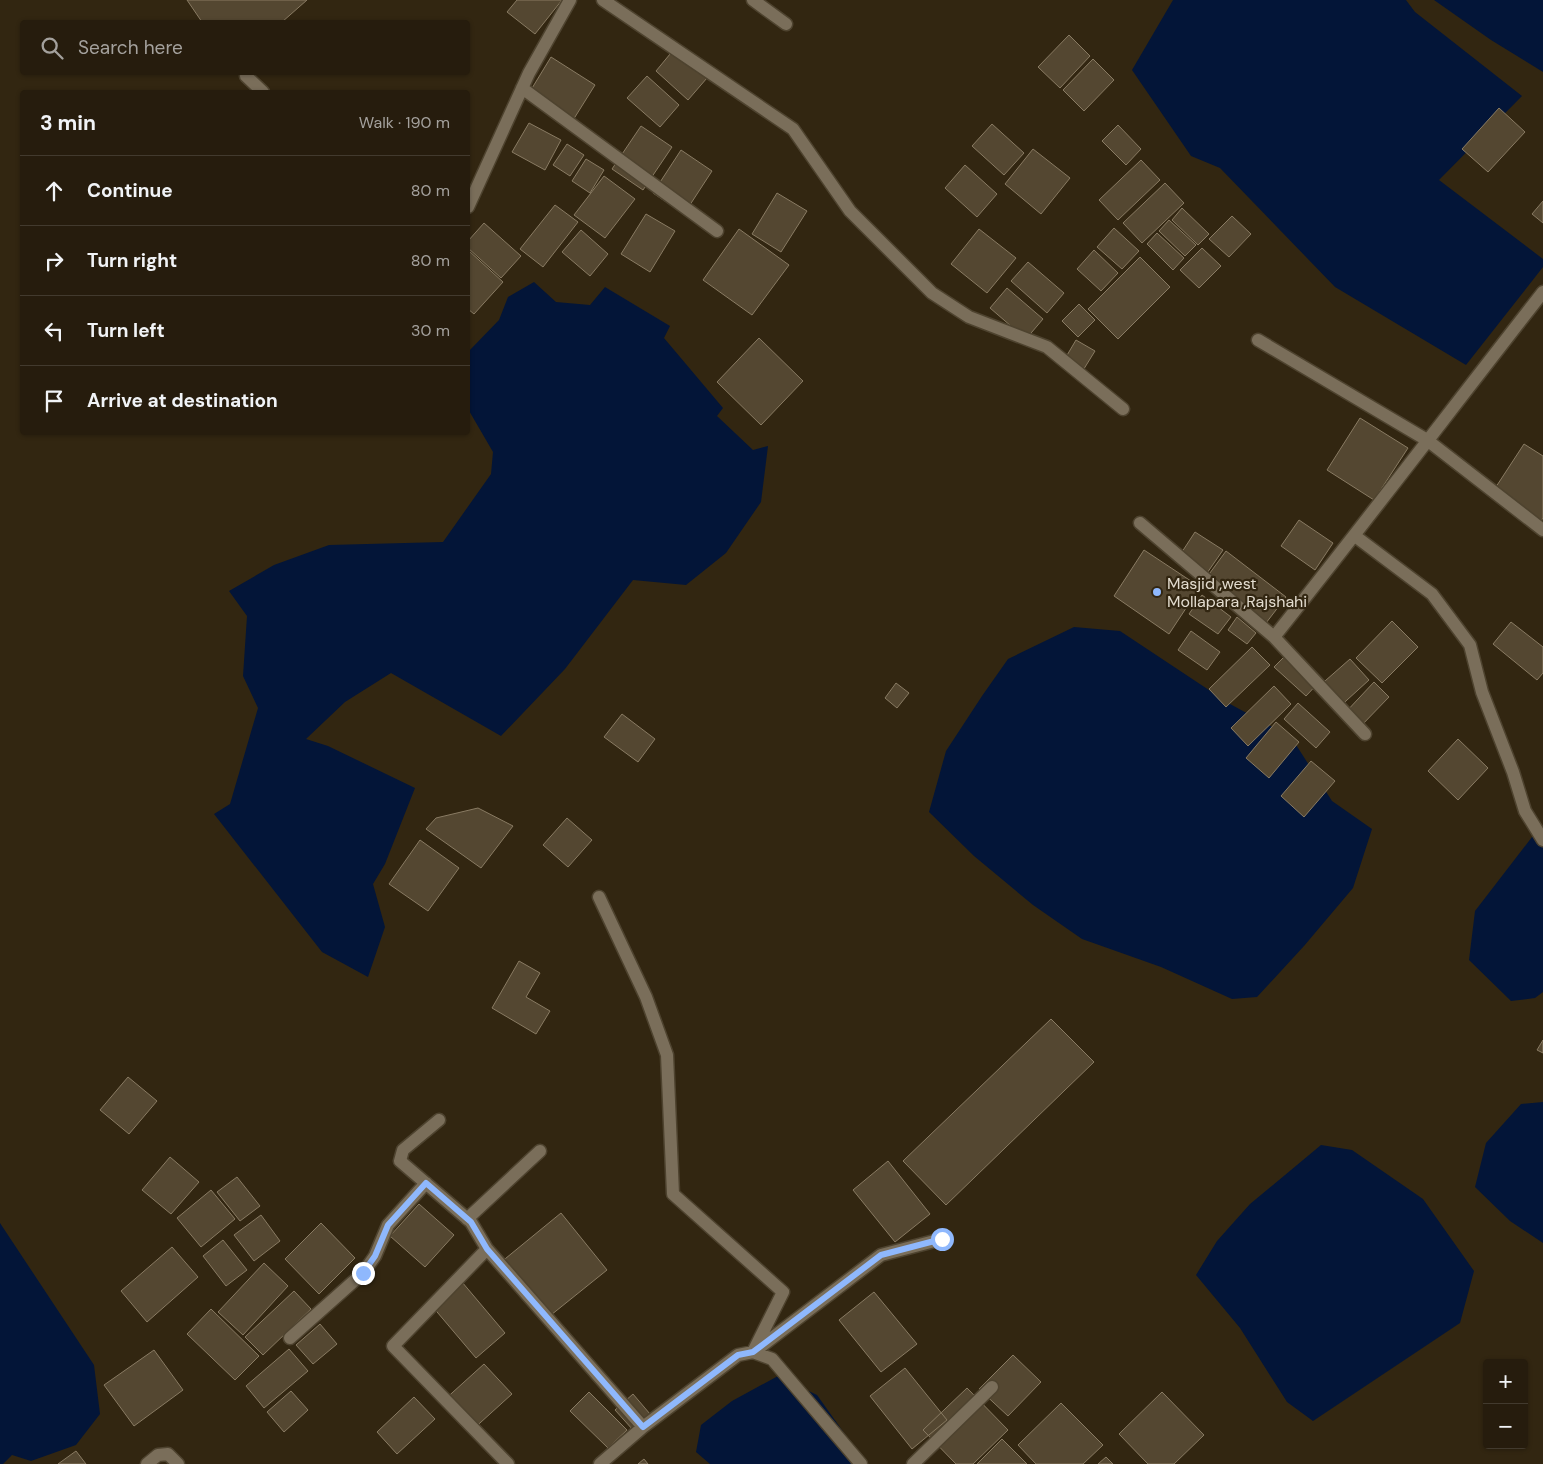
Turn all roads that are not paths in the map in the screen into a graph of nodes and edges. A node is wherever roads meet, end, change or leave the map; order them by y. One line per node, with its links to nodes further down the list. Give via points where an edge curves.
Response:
1 (570, 0): 6 (street)
2 (603, 0): 12 (street, via 793,129 850,211 932,293 969,317 1047,346)
3 (753, 0): 4 (street)
4 (786, 24)
5 (246, 76): 7 (street)
6 (522, 88): 8 (street); 9 (street)
7 (261, 90)
8 (470, 203)
9 (717, 232)
10 (1543, 292): 13 (street)
11 (1258, 340): 13 (street)
12 (1123, 409)
13 (1427, 440): 15 (street); 16 (street)
14 (1140, 523): 17 (street)
15 (1543, 530)
16 (1354, 536): 17 (street); 19 (street, via 1432,594 1470,645 1482,692 1525,811)
17 (1274, 637): 18 (street)
18 (1365, 734)
19 (1543, 840)
20 (599, 897): 28 (street, via 646,997 667,1055 673,1194 783,1292)
21 (439, 1120): 23 (street, via 403,1150 400,1162)
22 (540, 1151): 24 (street)
23 (426, 1183): 24 (street); 27 (street, via 388,1225 375,1256 363,1273)
24 (467, 1219): 26 (street)
25 (942, 1239): 28 (street, via 881,1255)
26 (487, 1249): 30 (street); 33 (street, via 392,1346)
27 (290, 1338)
28 (753, 1352): 30 (street, via 738,1355); 35 (street, via 772,1359)
29 (992, 1387): 36 (street)
30 (643, 1427): 34 (street)
31 (147, 1464): 32 (street, via 158,1455 168,1454)
32 (178, 1464)
33 (508, 1464)
34 (600, 1464)
35 (861, 1464)
36 (913, 1464)

